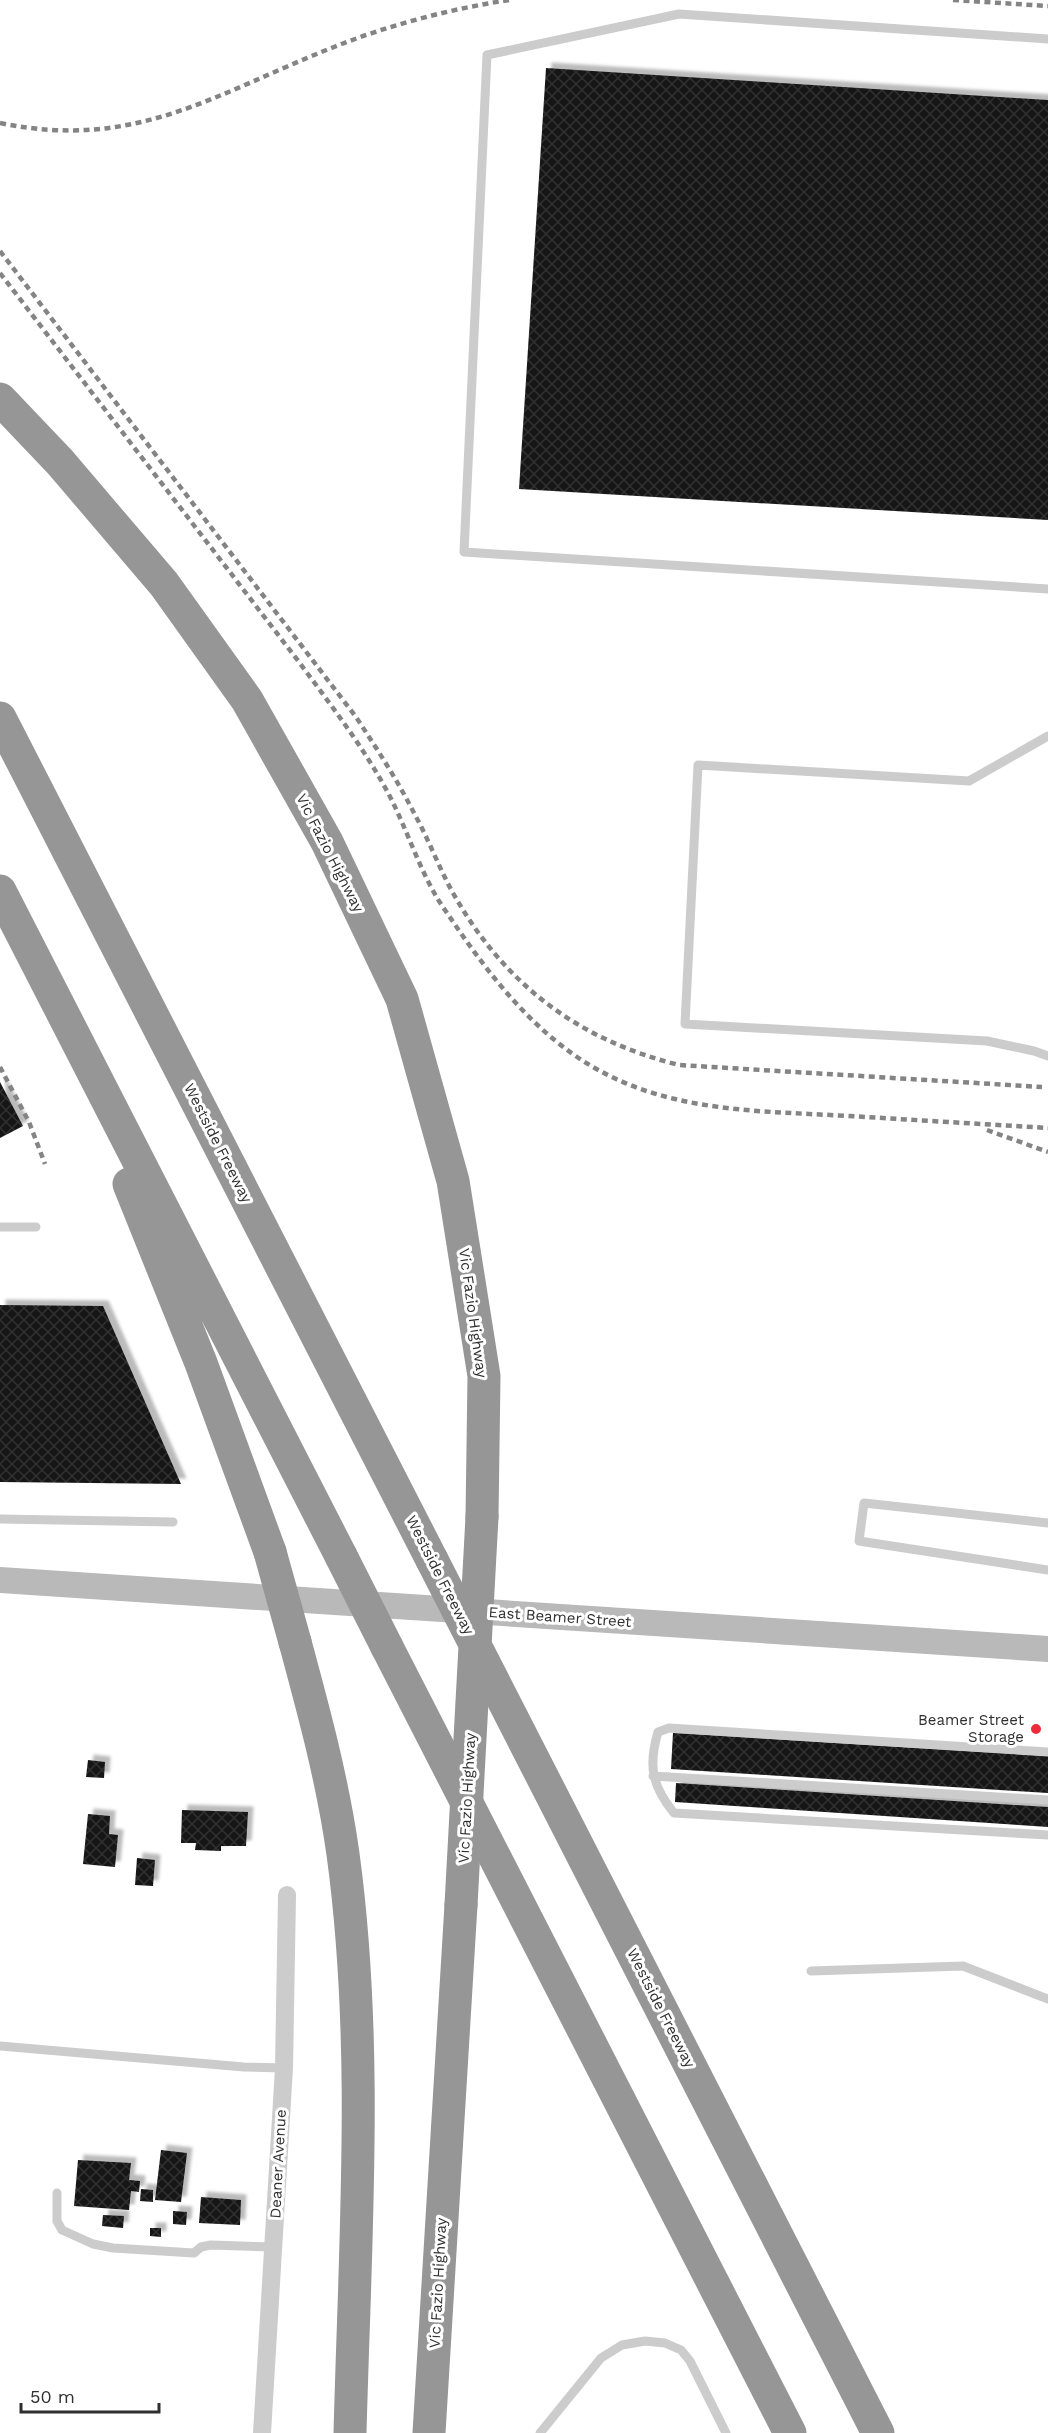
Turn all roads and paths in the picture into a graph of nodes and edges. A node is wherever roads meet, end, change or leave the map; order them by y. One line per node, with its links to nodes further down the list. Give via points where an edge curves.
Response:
1 (1048, 39): 3 (lane, via 680,14 487,55 464,552)
2 (0, 399): 30 (highway, Vic Fazio Highway, bridge, via 60,462 164,584 247,700 327,842 402,999 453,1181 484,1376 482,1517)
3 (1048, 589)
4 (0, 718): 34 (highway, Westside Freeway, bridge)
5 (1048, 736): 8 (lane, via 969,781 698,765 685,1024 987,1041)
6 (0, 891): 7 (highway)
7 (70, 1028): 29 (highway, bridge, via 263,1529 326,1762 343,1852 351,1929 359,2104); 33 (highway, bridge)
8 (1048, 1056)
9 (0, 1227): 10 (lane)
10 (36, 1227)
11 (0, 1519): 12 (lane)
12 (173, 1522)
13 (1048, 1523): 14 (lane, via 864,1503 859,1541)
14 (1048, 1570)
15 (0, 1580): 16 (street, East Beamer Street)
16 (1048, 1648)
17 (1048, 1752): 18 (lane, via 669,1728 658,1732)
18 (653, 1776): 19 (lane); 20 (lane, via 662,1798 674,1813)
19 (1048, 1800)
20 (1048, 1835)
21 (287, 1894): 25 (street, Deaner Avenue)
22 (811, 1971): 23 (lane, via 963,1966)
23 (1048, 1999)
24 (0, 2046): 25 (lane)
25 (284, 2068): 27 (street, Deaner Avenue)
26 (57, 2193): 27 (lane, via 57,2222 62,2230 93,2244 194,2253 211,2245)
27 (273, 2247): 28 (street, Deaner Avenue)
28 (262, 2433)
29 (350, 2433)
30 (429, 2433)
31 (540, 2433): 32 (lane, via 602,2358 622,2345 645,2341 681,2350)
32 (726, 2433)
33 (790, 2433)
34 (878, 2433)

